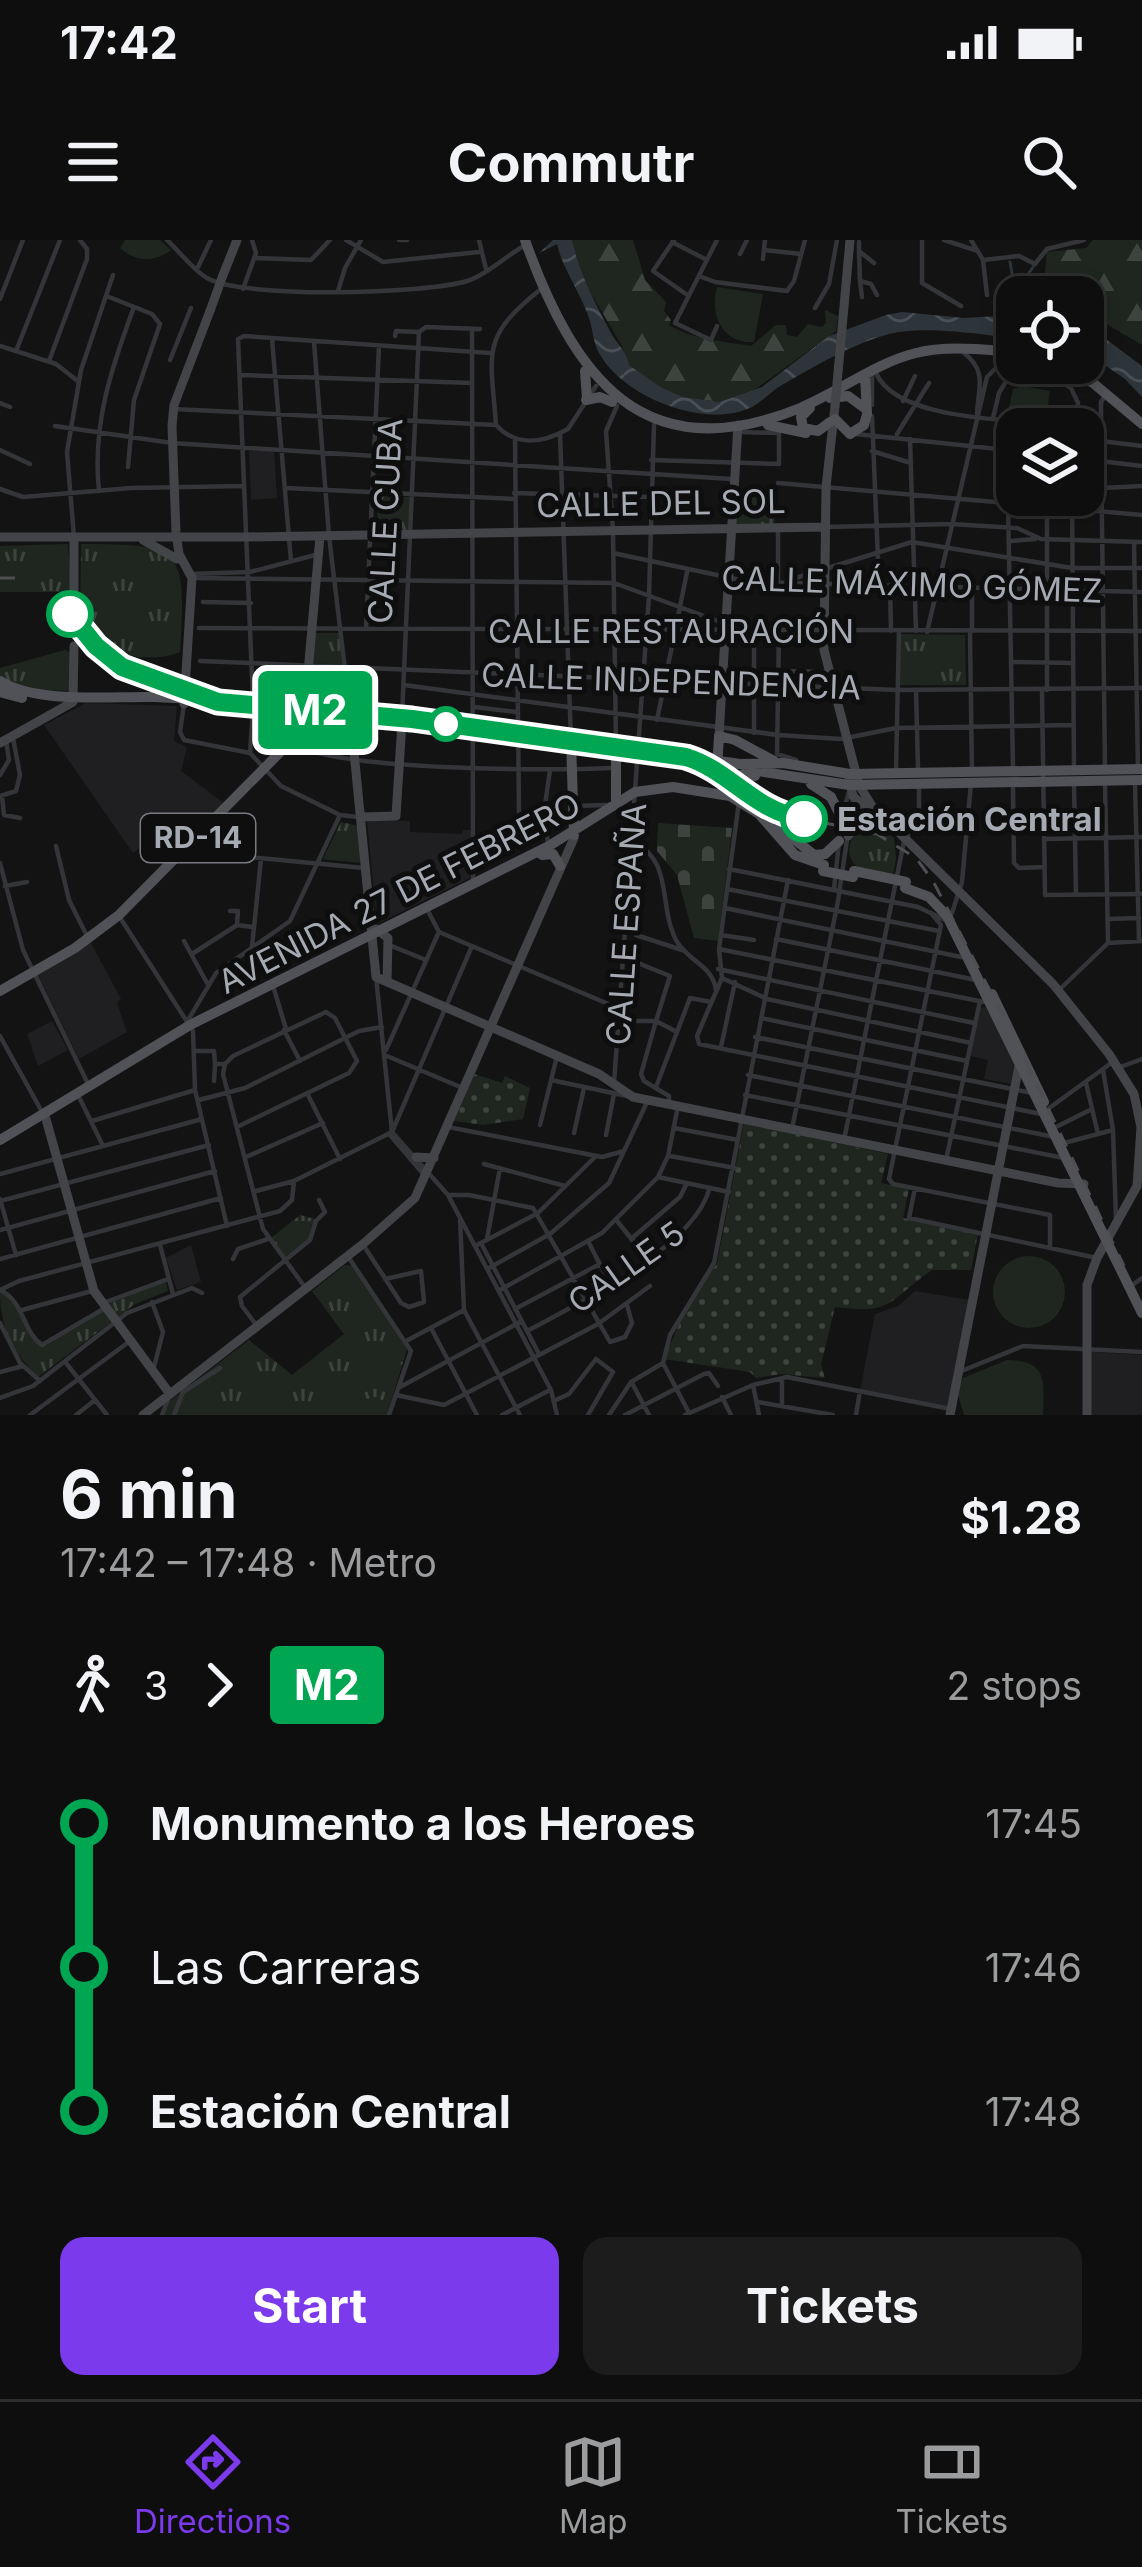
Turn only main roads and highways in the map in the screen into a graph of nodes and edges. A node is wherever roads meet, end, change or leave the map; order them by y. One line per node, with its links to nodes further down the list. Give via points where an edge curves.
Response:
1 (237, 240): 18 (main road, bridge, via 173,409)
2 (849, 240): 11 (main road, bridge)
3 (525, 242): 5 (main road, via 540,289)
4 (996, 360): 6 (main road, via 931,351)
5 (587, 368): 8 (main road); 8 (main road); 8 (main road, via 587,399)
6 (870, 376): 10 (main road); 11 (main road); 13 (main road)
7 (1094, 384): 12 (main road)
8 (615, 401): 14 (main road, via 669,424); 14 (main road, via 654,425)
9 (813, 406): 11 (main road); 13 (main road); 15 (main road, via 800,419)
10 (866, 410): 11 (main road, via 852,397); 11 (main road, via 864,425 850,434)
11 (831, 420): 15 (main road); 16 (main road)
12 (1142, 424)
13 (773, 425): 14 (main road); 15 (main road)
14 (739, 429): 17 (main road)
15 (811, 433)
16 (823, 527): 17 (main road, CALLE DEL SOL); 45 (main road, via 826,673)
17 (734, 529): 19 (main road, CALLE DEL SOL); 36 (main road)
18 (176, 536): 19 (main road, CALLE DEL SOL); 20 (main road, CALLE DEL SOL); 22 (main road, CALLE DEL SOL); 23 (main road); 24 (main road)
19 (325, 536): 33 (main road)
20 (74, 539): 21 (main road, CALLE DEL SOL); 22 (main road, CALLE DEL SOL); 25 (main road)
21 (0, 540)
22 (143, 540): 23 (main road)
23 (177, 560): 24 (main road)
24 (189, 577): 28 (main road); 32 (main road)
25 (74, 608)
26 (74, 646): 30 (main road)
27 (0, 682): 30 (main road)
28 (182, 684): 31 (main road); 32 (main road)
29 (0, 692): 30 (main road)
30 (74, 698): 31 (main road); 32 (main road); 37 (main road)
31 (165, 698): 32 (main road)
32 (184, 702): 33 (main road)
33 (304, 710): 34 (main road); 62 (main road, RD-14, via 302,730 153,884 88,939)
34 (350, 714): 35 (main road); 49 (main road)
35 (402, 719): 38 (main road); 49 (main road, CALLE CUBA, via 395,817)
36 (724, 733): 41 (main road); 46 (main road, bridge)
37 (6, 740)
38 (571, 742): 39 (main road); 53 (main road)
39 (616, 748): 40 (main road); 48 (main road)
40 (638, 751): 41 (main road); 42 (main road)
41 (783, 766): 42 (main road); 45 (main road); 45 (main road); 50 (main road, via 826,792)
42 (759, 773): 51 (main road, via 739,776 732,787)
43 (1139, 774): 44 (main road)
44 (918, 777): 45 (main road); 45 (main road, via 896,772)
45 (852, 782): 52 (main road); 55 (main road)
46 (715, 795): 47 (main road, AVENIDA 27 DE FEBRERO); 51 (main road, AVENIDA 27 DE FEBRERO)
47 (635, 796): 48 (main road, AVENIDA 27 DE FEBRERO); 53 (main road, AVENIDA 27 DE FEBRERO)
48 (614, 804): 53 (main road, AVENIDA 27 DE FEBRERO)
49 (363, 817): 60 (main road)
50 (842, 819)
51 (766, 820): 54 (main road, via 809,854 825,854); 58 (main road, AVENIDA 27 DE FEBRERO, bridge, via 790,858)
52 (879, 820): 54 (main road, via 859,823); 55 (main road)
53 (574, 827): 56 (main road, AVENIDA 27 DE FEBRERO); 57 (main road)
54 (843, 838)
55 (906, 840): 73 (main road, via 1058,991 1117,1064 1138,1111)
56 (545, 851): 57 (main road); 59 (main road, AVENIDA 27 DE FEBRERO)
57 (559, 869): 65 (main road)
58 (905, 885): 63 (main road, AVENIDA 27 DE FEBRERO, via 935,902); 63 (main road, AVENIDA 27 DE FEBRERO, via 931,892 952,914)
59 (473, 886): 60 (main road, AVENIDA 27 DE FEBRERO); 60 (main road, AVENIDA 27 DE FEBRERO)
60 (378, 937): 61 (main road); 61 (main road, via 376,977); 64 (main road, AVENIDA 27 DE FEBRERO)
61 (387, 982): 65 (main road)
62 (0, 991)
63 (988, 1001): 67 (main road, AVENIDA 27 DE FEBRERO); 69 (main road, AVENIDA 27 DE FEBRERO)
64 (190, 1026): 70 (main road, AVENIDA 27 DE FEBRERO); 70 (main road, AVENIDA 27 DE FEBRERO)
65 (491, 1028): 68 (main road); 74 (main road)
66 (616, 1064): 68 (main road)
67 (1019, 1066): 69 (main road, AVENIDA 27 DE FEBRERO); 76 (main road)
68 (598, 1074): 76 (main road, via 649,1100)
69 (1046, 1112): 71 (main road, AVENIDA 27 DE FEBRERO)
70 (45, 1116): 72 (main road, AVENIDA 27 DE FEBRERO); 83 (main road, via 94,1291)
71 (1059, 1136): 77 (main road, AVENIDA 27 DE FEBRERO); 77 (main road, AVENIDA 27 DE FEBRERO)
72 (0, 1144)
73 (1141, 1147): 78 (main road)
74 (434, 1158): 75 (main road); 75 (main road)
75 (424, 1170): 83 (main road, via 404,1210)
76 (998, 1171): 77 (main road); 84 (main road)
77 (1081, 1185): 79 (main road, AVENIDA 27 DE FEBRERO)
78 (1138, 1195): 79 (main road)
79 (1111, 1235): 80 (main road, AVENIDA 27 DE FEBRERO); 82 (main road, AVENIDA 27 DE FEBRERO); 86 (main road, via 1086,1294)
80 (1138, 1281): 81 (main road, AVENIDA 27 DE FEBRERO)
81 (1142, 1300)
82 (1142, 1312)
83 (170, 1394): 85 (main road)
84 (953, 1410)
85 (154, 1414)
86 (1087, 1415)

